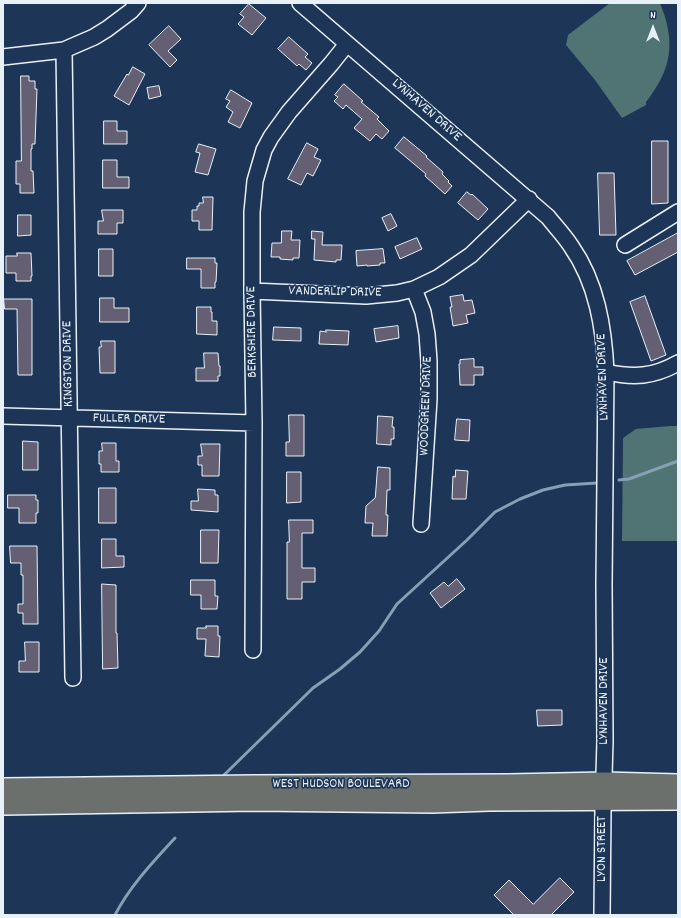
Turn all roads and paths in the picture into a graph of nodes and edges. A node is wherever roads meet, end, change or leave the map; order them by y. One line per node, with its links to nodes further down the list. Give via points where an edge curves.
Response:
1 (138, 3): 4 (street, via 107,30)
2 (300, 3): 3 (street, LYNHAVEN DRIVE)
3 (347, 44): 6 (street, LYNHAVEN DRIVE); 10 (street, BERKSHIRE DRIVE, via 289,112 264,150 255,181 252,212)
4 (64, 50): 5 (street); 14 (street, KINGSTON DRIVE)
5 (3, 57)
6 (529, 199): 9 (street, VANDERLIP DRIVE, via 471,255 439,277); 12 (street, LYNHAVEN DRIVE, via 548,217 571,246 590,282 600,315)
7 (678, 212): 8 (street)
8 (625, 245)
9 (414, 289): 10 (street, VANDERLIP DRIVE, via 397,294 366,296); 16 (street, WOODGREEN DRIVE, via 423,312 429,361)
10 (252, 291): 15 (street, BERKSHIRE DRIVE)
11 (678, 363): 12 (street, via 651,375 618,375)
12 (606, 372): 21 (street, LYNHAVEN DRIVE)
13 (3, 416): 14 (street, FULLER DRIVE)
14 (70, 418): 15 (street, FULLER DRIVE); 18 (street, KINGSTON DRIVE)
15 (254, 423): 17 (street, BERKSHIRE DRIVE)
16 (421, 524)
17 (253, 650)
18 (73, 678)
19 (678, 784): 21 (main road, WEST HUDSON BOULEVARD)
20 (3, 788): 21 (main road, WEST HUDSON BOULEVARD, via 508,784)
21 (604, 791): 22 (main road, WEST HUDSON BOULEVARD); 23 (main road, WEST HUDSON BOULEVARD, via 432,803 255,801); 24 (street, LYON STREET)
22 (678, 800)
23 (3, 805)
24 (602, 915)

